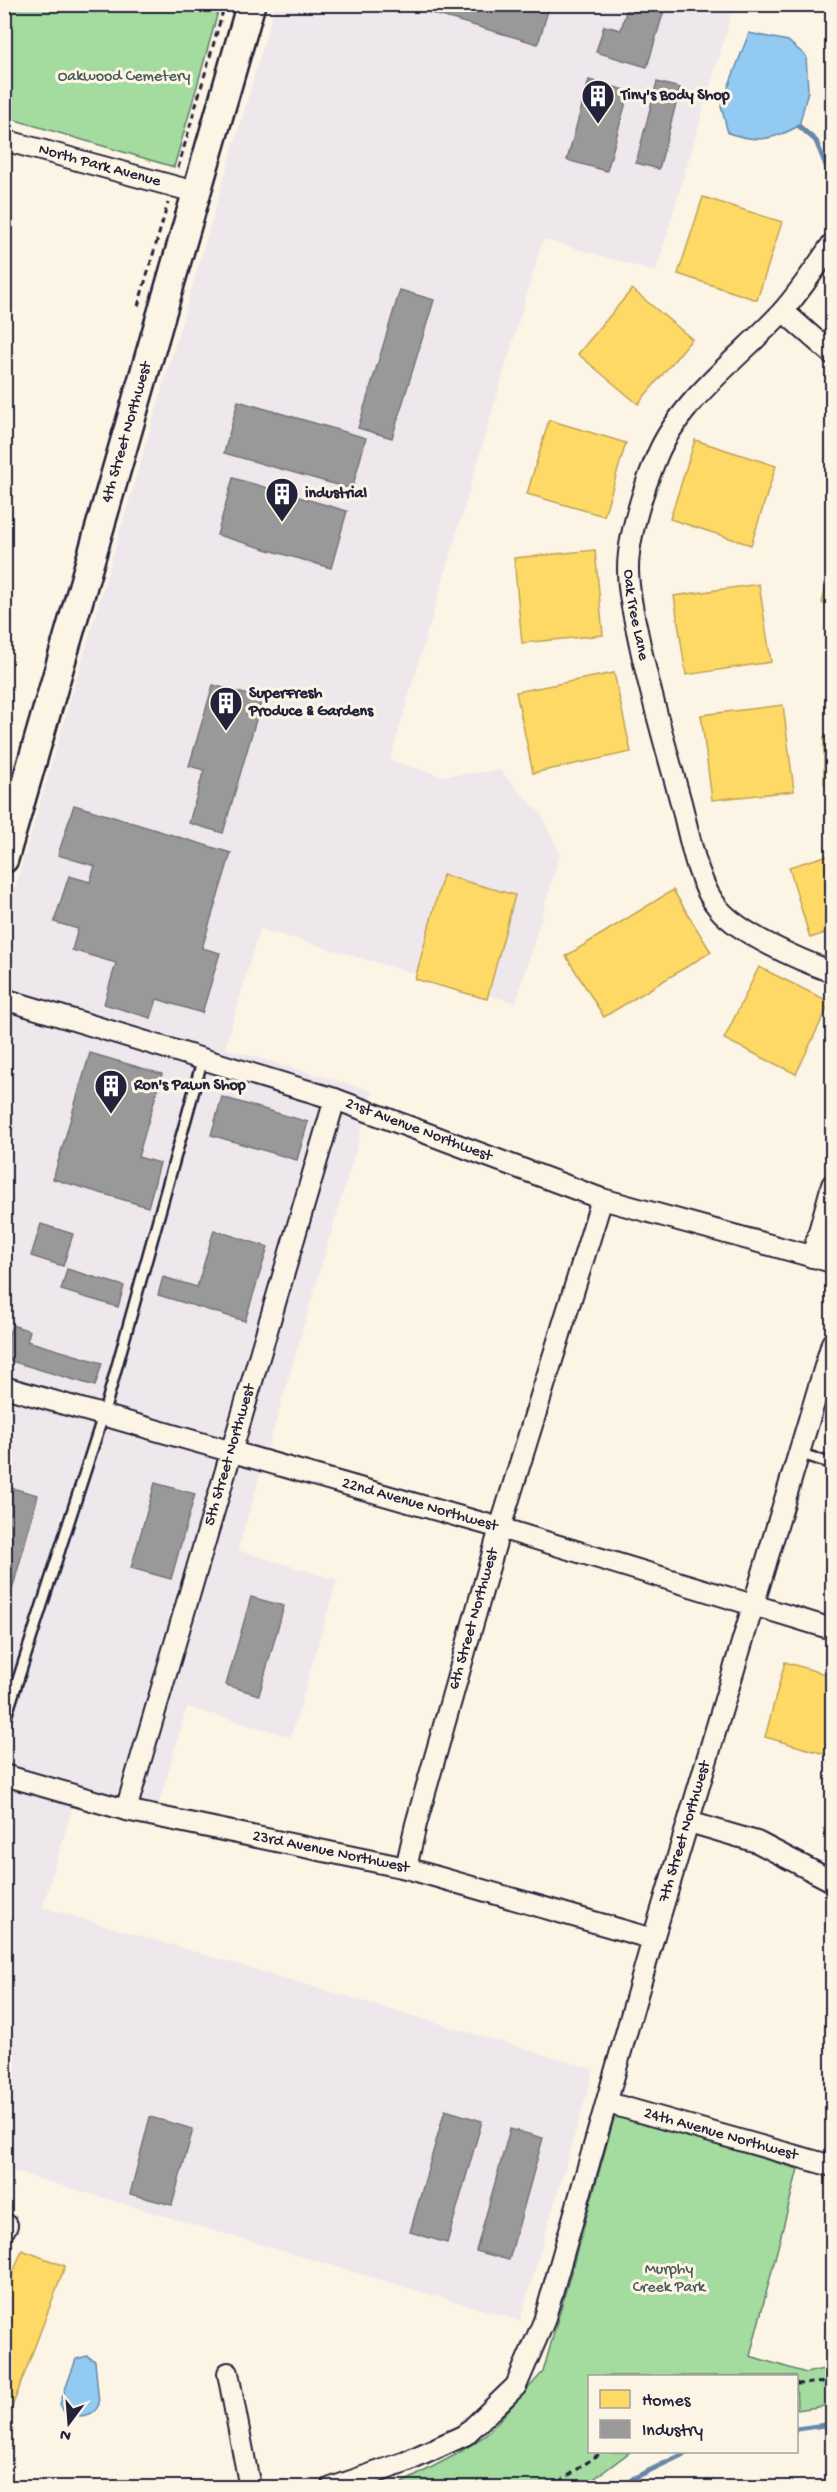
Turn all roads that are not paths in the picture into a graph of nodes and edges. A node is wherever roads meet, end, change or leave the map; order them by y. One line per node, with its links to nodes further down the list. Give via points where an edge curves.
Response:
1 (251, 4): 3 (street, 4th Street Northwest)
2 (4, 140): 3 (street, North Park Avenue)
3 (195, 192): 7 (street, 4th Street Northwest)
4 (832, 244): 5 (street, Oak Tree Lane)
5 (783, 311): 6 (street); 8 (street, Oak Tree Lane, via 695,400 666,438 641,506 628,571 649,687 700,871 713,901 732,922 752,934)
6 (832, 354)
7 (4, 860)
8 (832, 972)
9 (4, 999): 10 (street, 21st Avenue Northwest)
10 (203, 1058): 11 (street, 21st Avenue Northwest); 18 (lane)
11 (335, 1099): 13 (street, 21st Avenue Northwest); 19 (street, 5th Street Northwest)
12 (832, 1185): 14 (street)
13 (602, 1199): 14 (street, 21st Avenue Northwest); 22 (street, 6th Street Northwest)
14 (812, 1257): 15 (street, 21st Avenue Northwest)
15 (832, 1262)
16 (832, 1343): 20 (street, 7th Street Northwest)
17 (4, 1387): 18 (street, 22nd Avenue Northwest)
18 (103, 1416): 19 (street, 22nd Avenue Northwest); 25 (lane)
19 (231, 1452): 22 (street, 22nd Avenue Northwest); 27 (street, 5th Street Northwest)
20 (799, 1453): 21 (lane); 23 (street, 7th Street Northwest)
21 (832, 1464)
22 (500, 1528): 23 (street, 22nd Avenue Northwest); 29 (street, 6th Street Northwest)
23 (753, 1606): 24 (street, 22nd Avenue Northwest); 28 (street, 7th Street Northwest)
24 (832, 1629)
25 (4, 1723)
26 (4, 1775): 27 (street, 23rd Avenue Northwest)
27 (126, 1810): 29 (street, 23rd Avenue Northwest)
28 (688, 1822): 30 (street, via 757,1842); 31 (street, 7th Street Northwest)
29 (406, 1868): 31 (street, 23rd Avenue Northwest)
30 (832, 1881)
31 (653, 1939): 32 (street, 7th Street Northwest)
32 (608, 2103): 33 (street, 24th Avenue Northwest); 36 (street, 7th Street Northwest, via 544,2321 516,2386 465,2434 406,2462)
33 (832, 2166)
34 (228, 2373): 35 (street)
35 (250, 2487)
36 (331, 2487)

